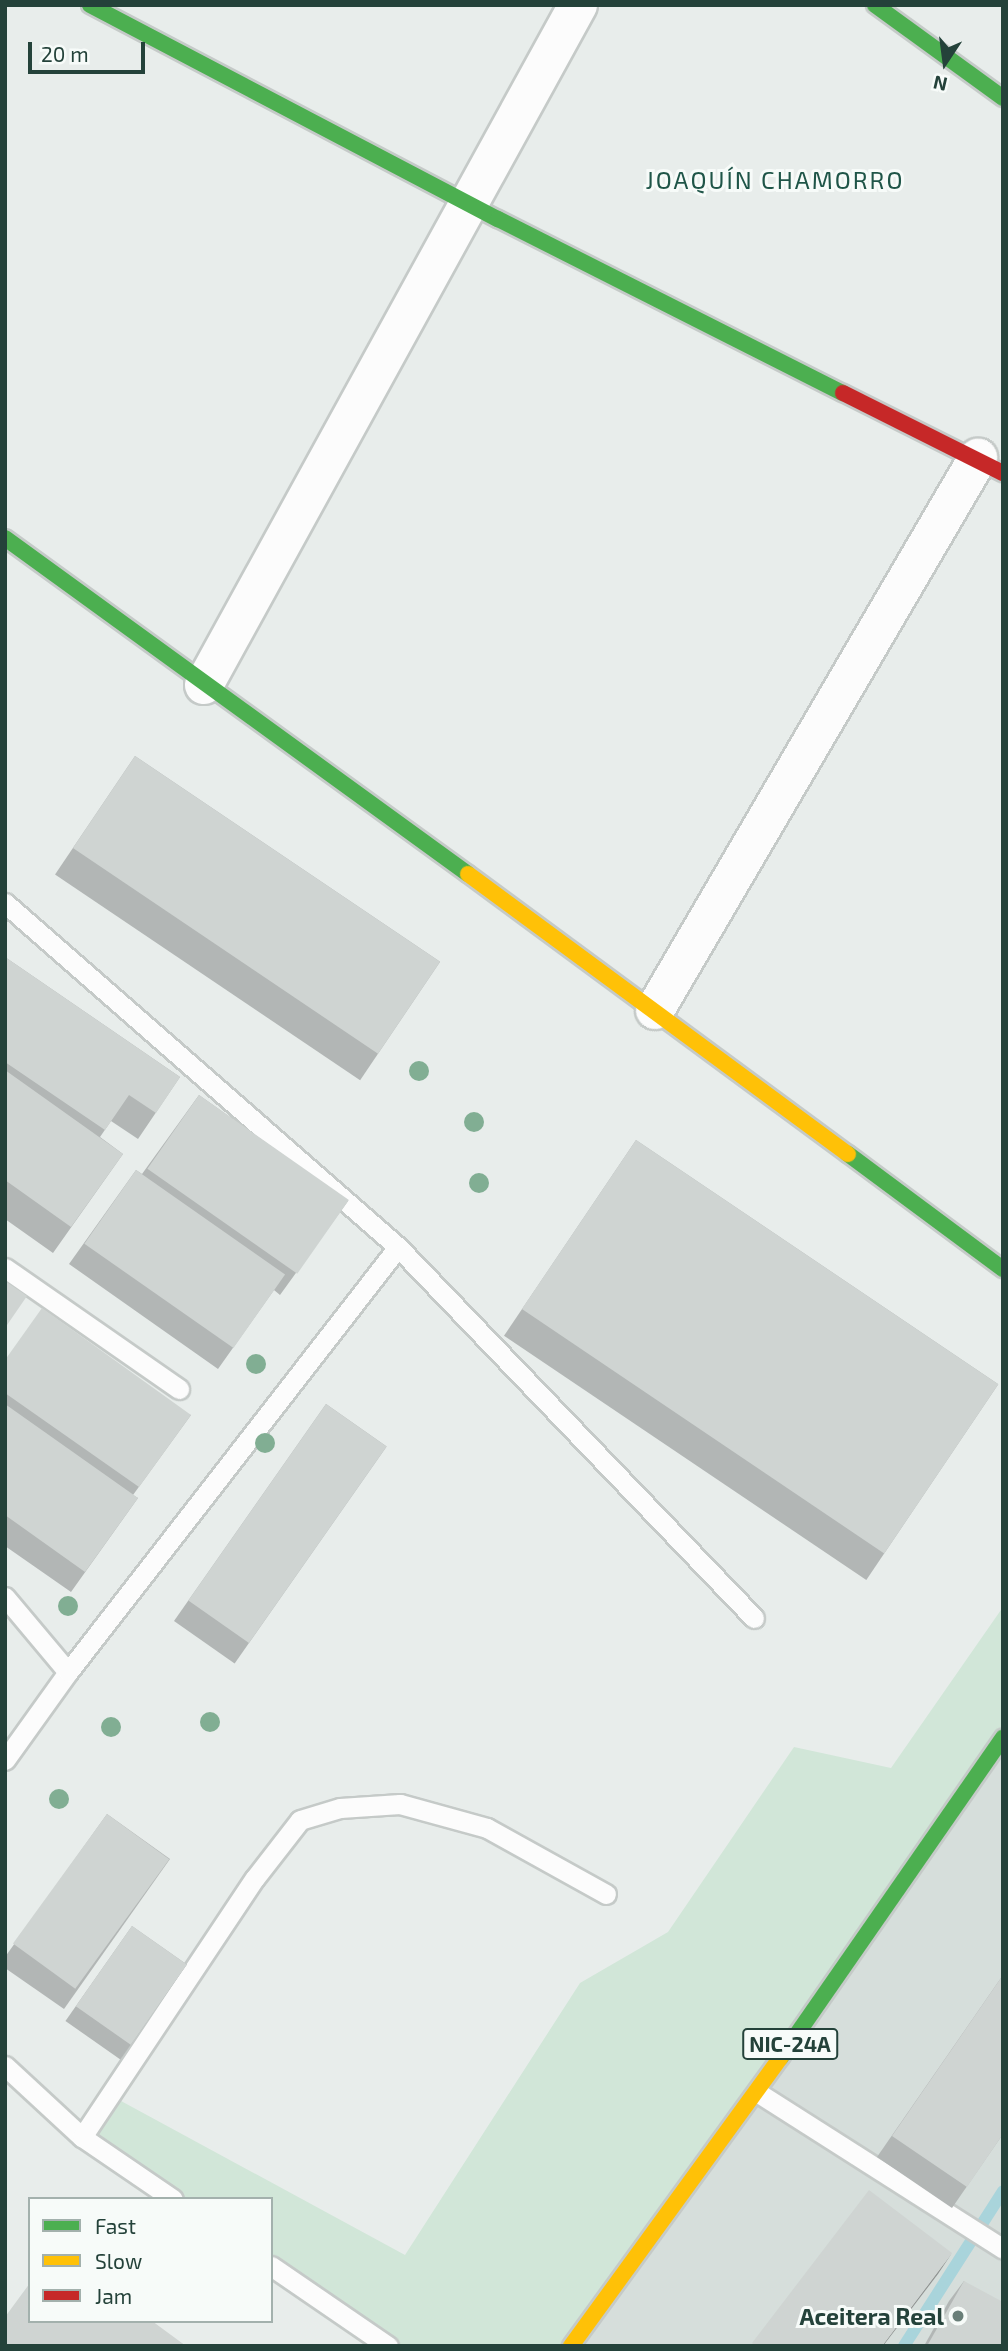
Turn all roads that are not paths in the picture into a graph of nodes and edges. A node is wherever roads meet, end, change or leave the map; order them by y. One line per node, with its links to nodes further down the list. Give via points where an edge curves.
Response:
1 (90, 5): 5 (main road)
2 (578, 5): 5 (street)
3 (875, 5): 4 (main road)
4 (1003, 98)
5 (468, 201): 6 (main road); 8 (street)
6 (990, 465): 10 (street)
7 (5, 538): 8 (main road)
8 (204, 685): 10 (main road)
9 (5, 903): 11 (lane)
10 (655, 1010): 13 (main road)
11 (398, 1247): 16 (lane); 17 (lane)
12 (5, 1268): 14 (lane)
13 (1003, 1269)
14 (179, 1389)
15 (5, 1597): 17 (lane)
16 (754, 1618)
17 (68, 1672): 19 (lane)
18 (1003, 1737): 22 (main road, NIC-24A)
19 (5, 1760)
20 (606, 1894): 23 (lane, via 487,1828 400,1804 340,1808 300,1820 255,1878)
21 (5, 2066): 23 (lane)
22 (757, 2092): 25 (lane); 28 (main road, NIC-24A)
23 (82, 2137): 24 (lane)
24 (170, 2197)
25 (999, 2247)
26 (273, 2267): 27 (lane)
27 (388, 2346)
28 (570, 2346)

